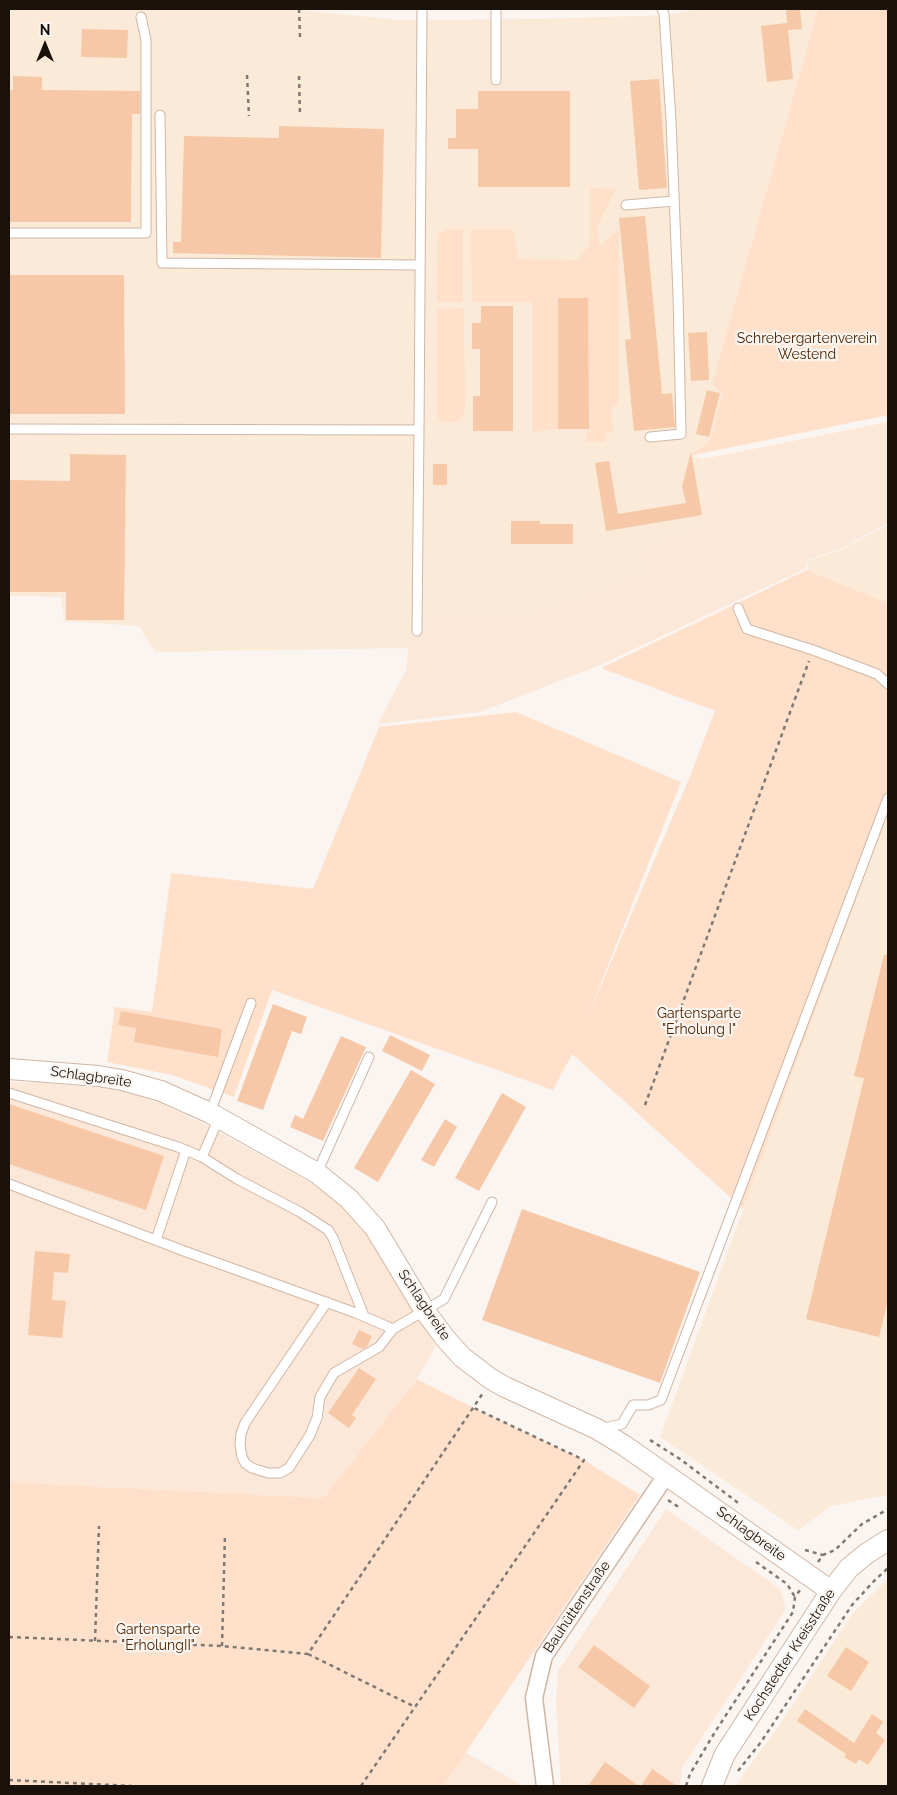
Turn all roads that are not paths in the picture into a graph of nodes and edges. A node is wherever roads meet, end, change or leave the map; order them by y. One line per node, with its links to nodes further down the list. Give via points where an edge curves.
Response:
1 (422, 9): 10 (lane)
2 (496, 9): 5 (lane)
3 (662, 9): 7 (lane)
4 (141, 17): 9 (lane, via 146,40 146,233)
5 (496, 80)
6 (160, 115): 10 (lane, via 162,263)
7 (674, 201): 8 (lane); 13 (lane, via 681,434)
8 (626, 205)
9 (9, 233)
10 (419, 265): 12 (lane)
11 (9, 429): 12 (lane)
12 (419, 430): 15 (lane)
13 (650, 437)
14 (738, 608): 16 (lane, via 747,629 877,674)
15 (417, 631)
16 (888, 684)
17 (888, 798): 33 (lane, via 661,1400 648,1405 633,1405 622,1424)
18 (251, 1003): 22 (lane)
19 (370, 1057): 25 (lane)
20 (9, 1069): 22 (street, Schlagbreite, via 122,1080 161,1091)
21 (9, 1093): 23 (lane)
22 (216, 1116): 24 (lane, via 215,1127); 25 (street, Schlagbreite)
23 (186, 1150): 24 (lane); 28 (lane)
24 (202, 1157): 31 (lane, via 328,1230)
25 (317, 1173): 30 (street, Schlagbreite, via 349,1199 369,1221)
26 (9, 1184): 28 (lane)
27 (492, 1202): 30 (lane, via 444,1299)
28 (156, 1240): 29 (lane)
29 (327, 1302): 31 (lane); 32 (lane, via 241,1434 242,1457 252,1468 280,1473 289,1468 310,1435 320,1397 334,1373 379,1347)
30 (425, 1310): 32 (lane); 33 (street, Schlagbreite, via 454,1348 491,1379)
31 (364, 1316): 32 (lane)
32 (393, 1329)
33 (598, 1429): 34 (street, Schlagbreite)
34 (667, 1474): 36 (street, Schlagbreite); 37 (street, Bauhüttenstraße, via 544,1656 534,1698)
35 (888, 1540): 36 (street, Kochstedter Kreisstraße, via 849,1568)
36 (831, 1591): 38 (street, Kochstedter Kreisstraße, via 725,1754)
37 (545, 1786)
38 (712, 1786)

